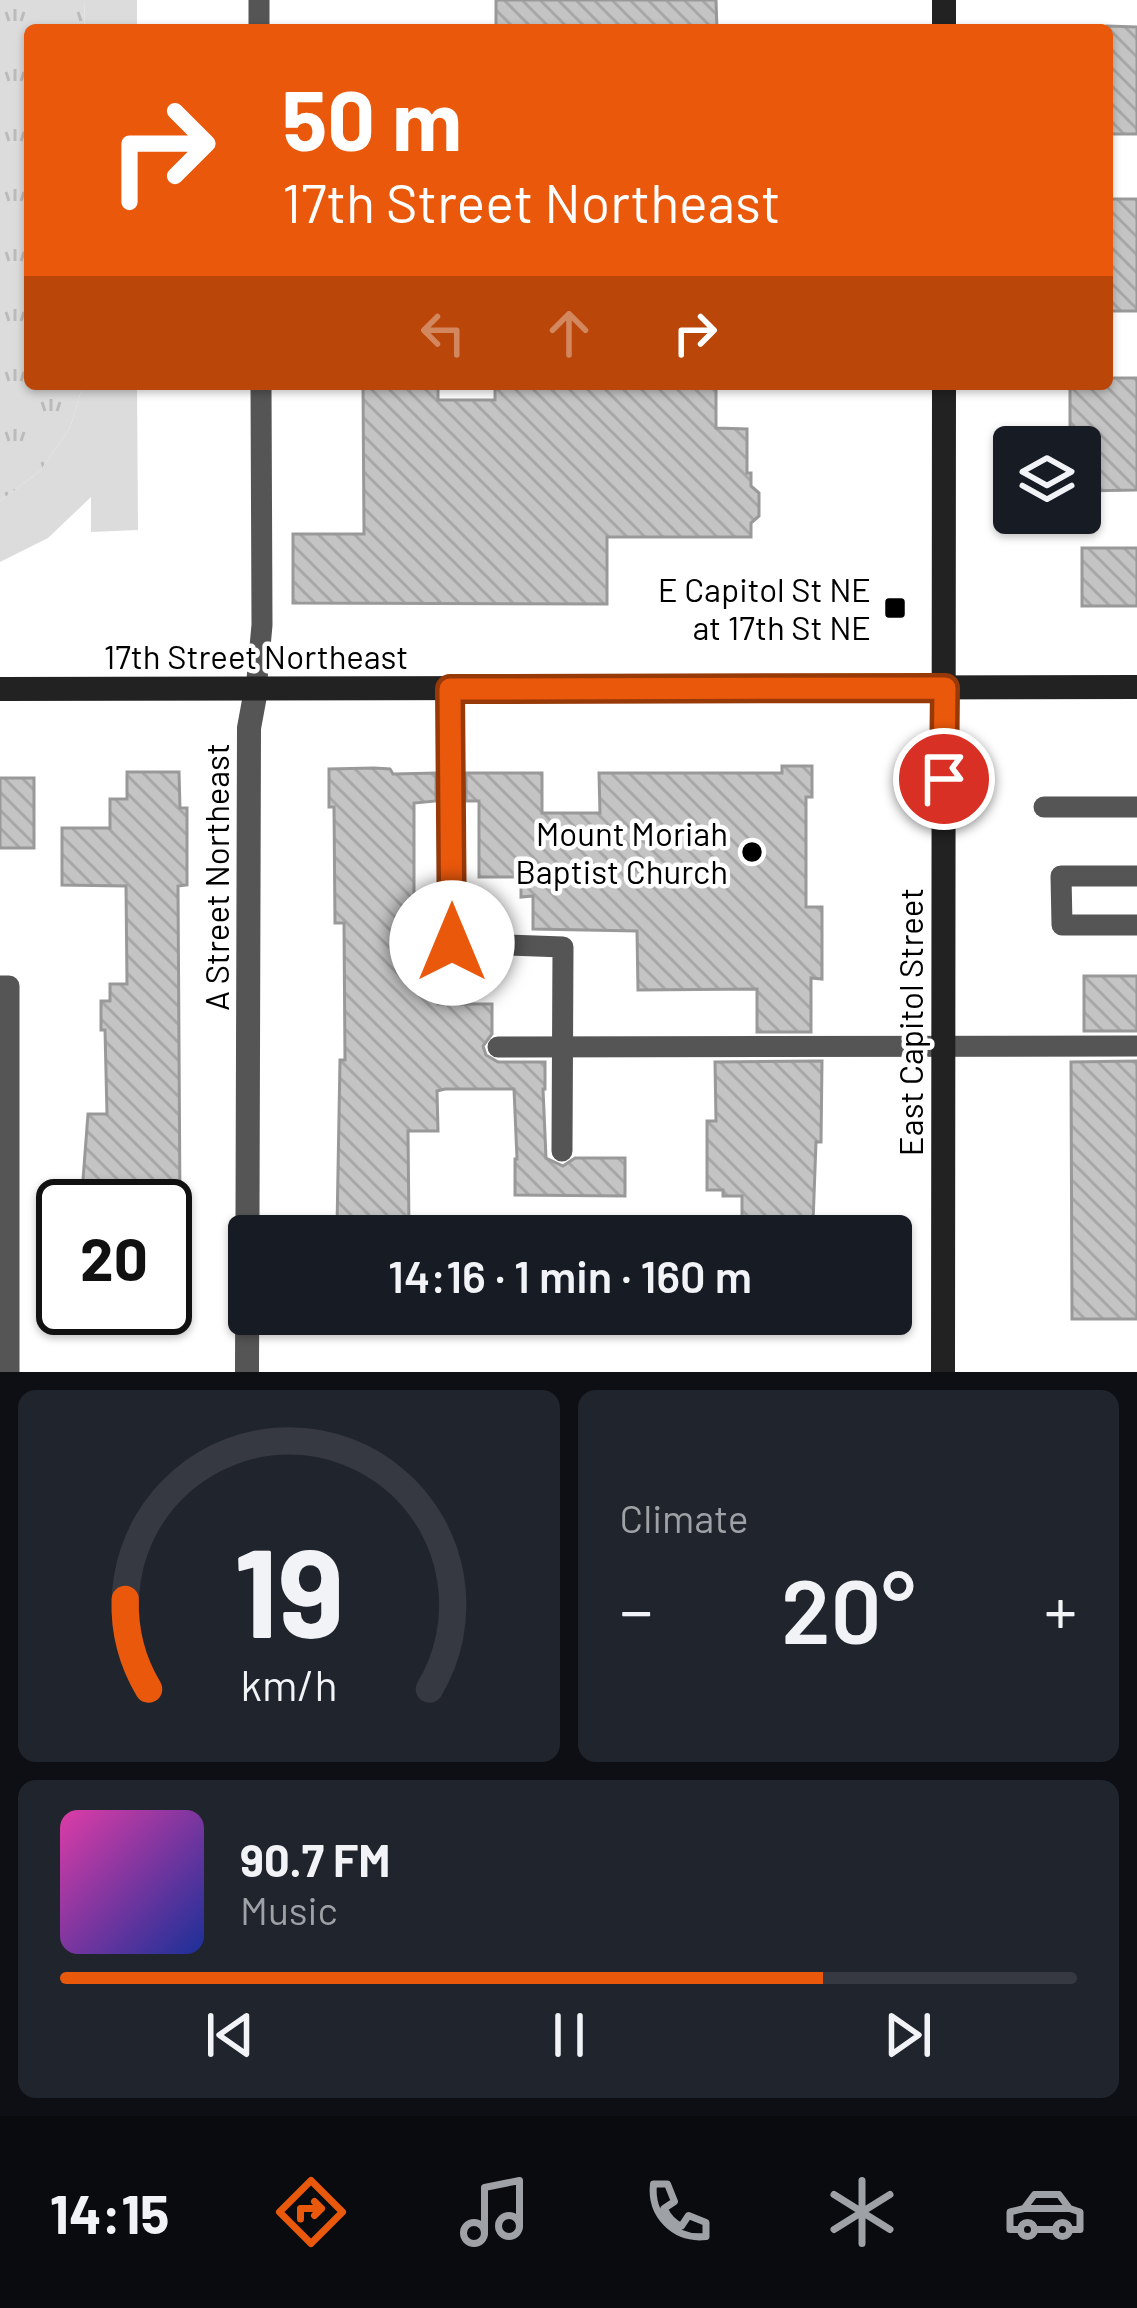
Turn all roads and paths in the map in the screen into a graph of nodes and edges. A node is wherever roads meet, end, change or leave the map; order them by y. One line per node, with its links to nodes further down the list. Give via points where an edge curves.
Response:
1 (261, 390): 6 (lane, A Street Northeast)
2 (944, 390): 4 (main road, East Capitol Street)
3 (1137, 687): 4 (main road, 17th Street Northeast)
4 (945, 688): 7 (main road, 17th Street Northeast); 16 (main road, East Capitol Street)
5 (0, 689): 6 (main road, 17th Street Northeast)
6 (256, 689): 7 (main road, 17th Street Northeast); 20 (street, A Street Northeast, via 249,728)
7 (450, 689): 15 (lane, via 452,943 562,947)
8 (1044, 807): 9 (lane)
9 (1137, 807)
10 (1137, 876): 11 (lane, via 1061,876 1062,925)
11 (1137, 925)
12 (0, 986): 17 (lane, via 9,986)
13 (1137, 1046): 16 (lane)
14 (498, 1047): 15 (lane)
15 (562, 1047): 16 (lane); 18 (lane)
16 (944, 1048): 21 (main road, East Capitol Street)
17 (4, 1113): 19 (lane)
18 (562, 1151)
19 (9, 1372)
20 (247, 1372)
21 (943, 1372)

